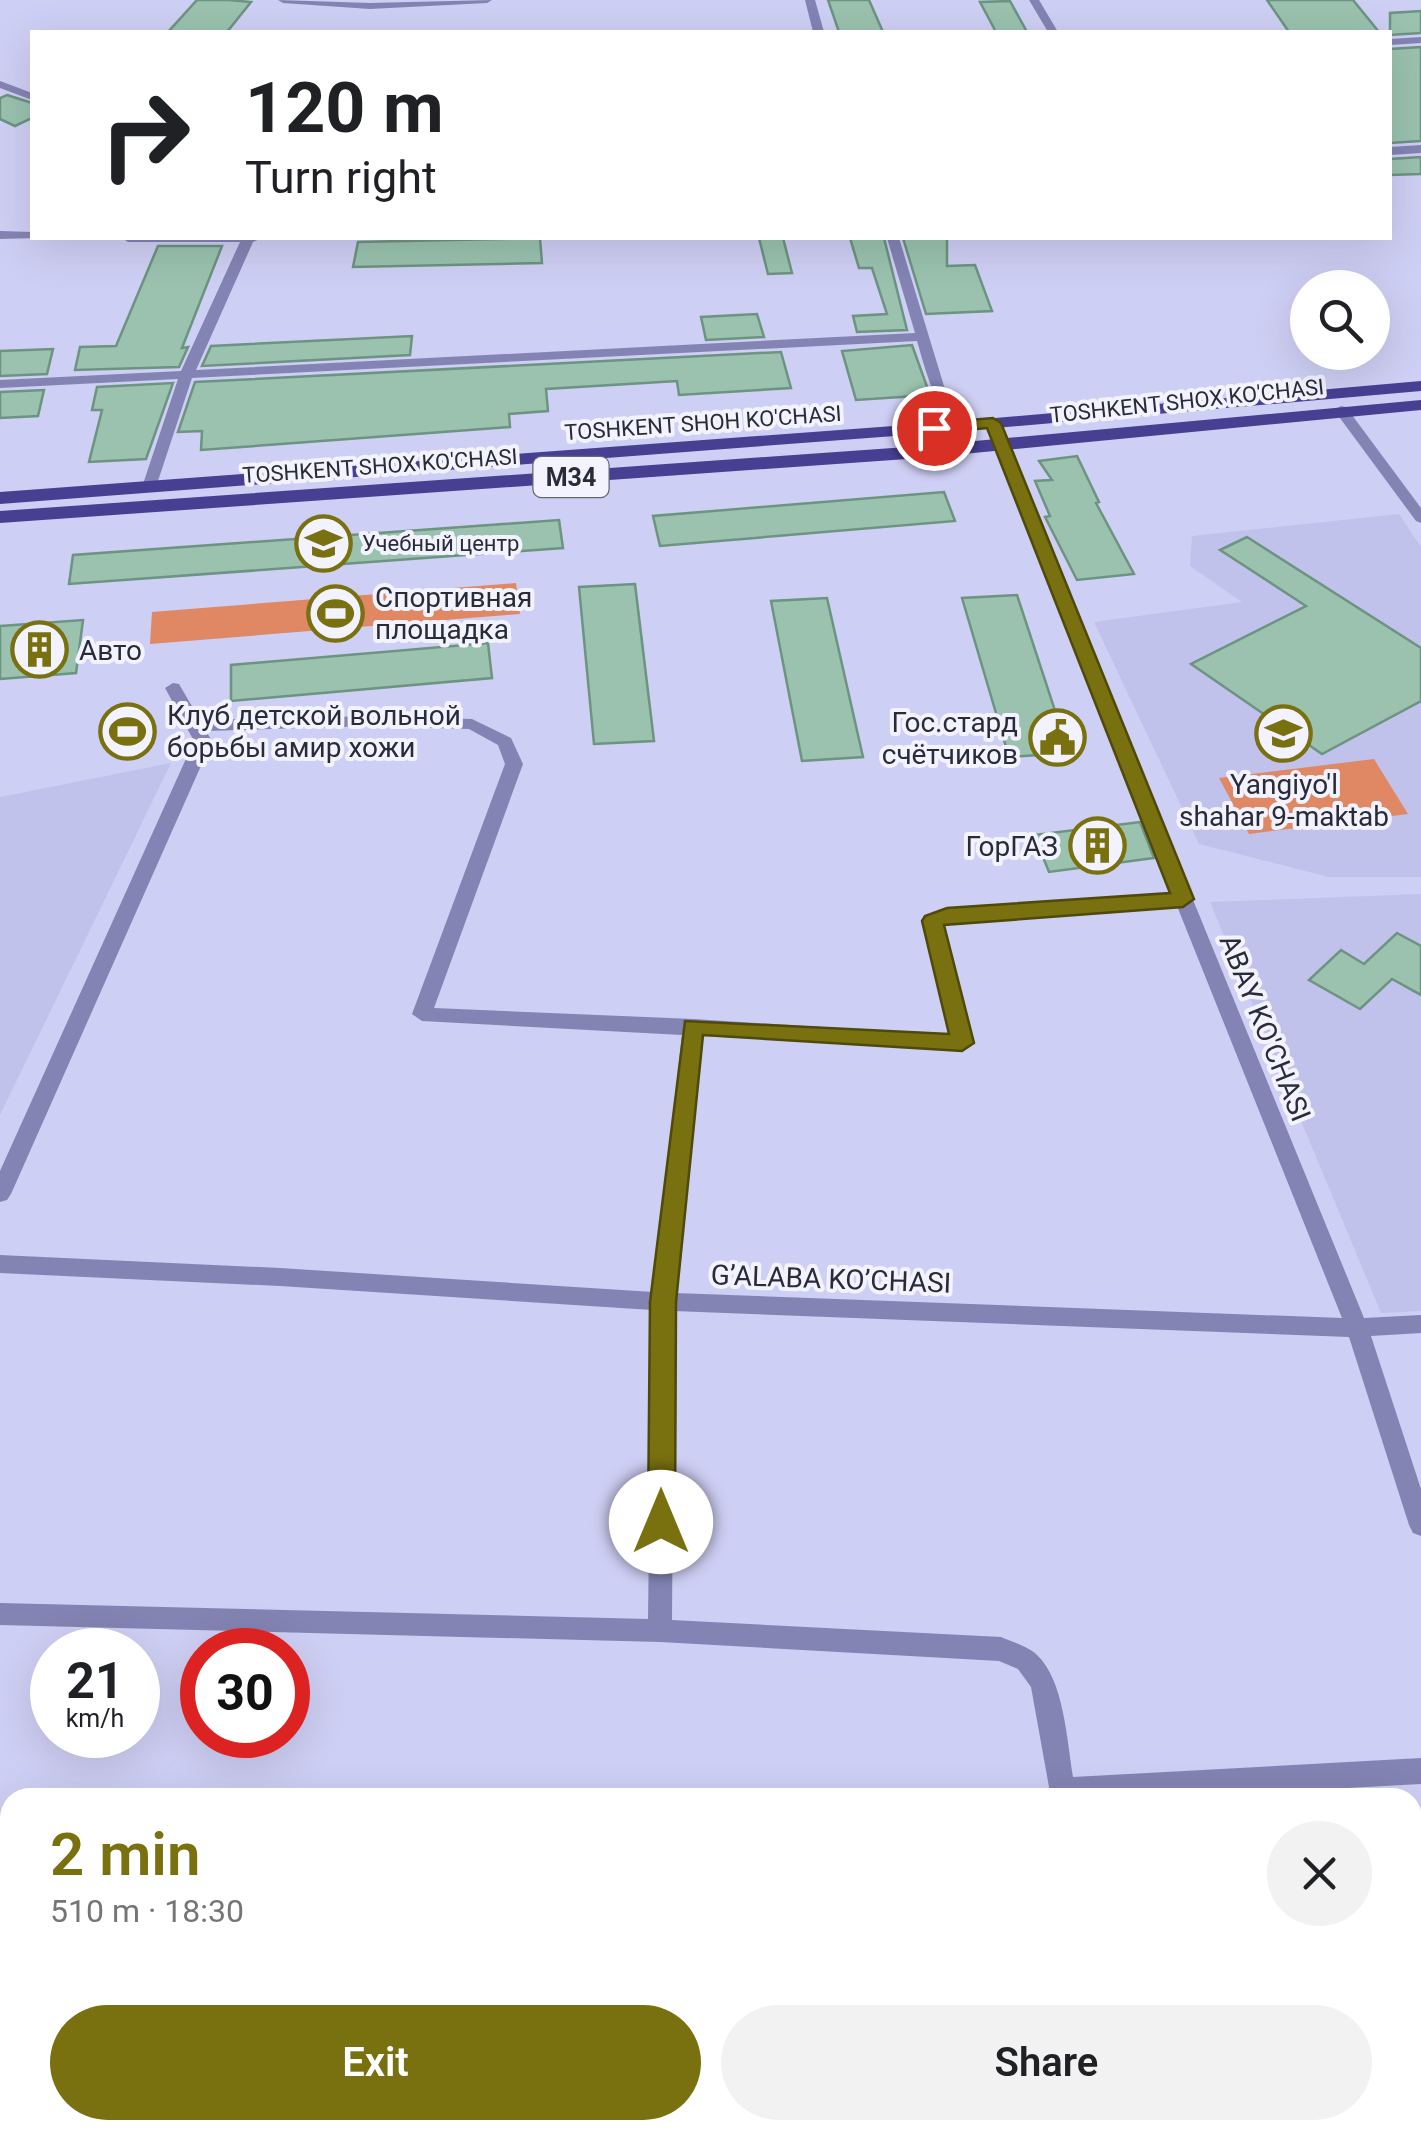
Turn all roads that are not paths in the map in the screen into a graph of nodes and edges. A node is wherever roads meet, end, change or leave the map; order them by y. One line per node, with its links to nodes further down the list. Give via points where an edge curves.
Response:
1 (282, 0): 2 (street, via 370,6)
2 (468, 0): 3 (street)
3 (487, 0)
4 (810, 0): 6 (street)
5 (1034, 0): 7 (street)
6 (818, 30)
7 (1052, 30)
8 (1421, 40): 9 (street)
9 (1406, 41): 10 (street); 11 (street)
10 (1392, 42)
11 (1421, 58)
12 (0, 84): 13 (street)
13 (30, 95)
14 (1421, 149): 15 (street)
15 (1392, 151)
16 (0, 235): 17 (street)
17 (30, 236)
18 (250, 240): 21 (street)
19 (894, 240): 20 (street)
20 (924, 338): 21 (street); 27 (street, via 937,386)
21 (185, 378): 22 (street); 30 (street)
22 (0, 384)
23 (1421, 386): 26 (main road, TOSHKENT SHOX KO'CHASI / M34)
24 (1421, 405): 25 (main road, TOSHKENT SHOX KO'CHASI / M34)
25 (1340, 410): 28 (main road, TOSHKENT SHOX KO'CHASI / M34); 34 (street)
26 (993, 423): 27 (main road, TOSHKENT SHOX KO'CHASI / M34); 28 (main road)
27 (961, 426): 29 (main road); 30 (main road, TOSHKENT SHOH KO'CHASI / M34)
28 (1000, 445): 29 (main road, TOSHKENT SHOX KO'CHASI / M34); 37 (street, ABAY KO'CHASI)
29 (969, 448): 32 (main road, TOSHKENT SHOX KO'CHASI / M34)
30 (149, 488): 32 (main road, TOSHKENT SHOX KO'CHASI / M34)
31 (0, 498): 32 (main road, TOSHKENT SHOX KO'CHASI / M34)
32 (38, 505): 33 (main road, TOSHKENT SHOX KO'CHASI / M34)
33 (0, 517)
34 (1421, 518)
35 (174, 688): 36 (street)
36 (194, 726): 38 (street, via 472,724 505,742 514,764 422,1014); 39 (street, via 203,741)
37 (1183, 899): 38 (street, via 933,921 962,1043); 43 (street, ABAY KO'CHASI)
38 (693, 1026): 41 (street)
39 (0, 1194)
40 (0, 1264): 41 (street, G’ALABA KO’CHASI)
41 (663, 1302): 43 (street, G’ALABA KO’CHASI); 46 (street)
42 (1421, 1324): 43 (street, G’ALABA KO’CHASI)
43 (1357, 1328): 44 (street, ABAY KO'CHASI)
44 (1421, 1524)
45 (0, 1614): 46 (street)
46 (660, 1631): 48 (street, via 1001,1649 1027,1661 1042,1682)
47 (1421, 1771): 49 (street)
48 (1063, 1788)
49 (1157, 1788)

